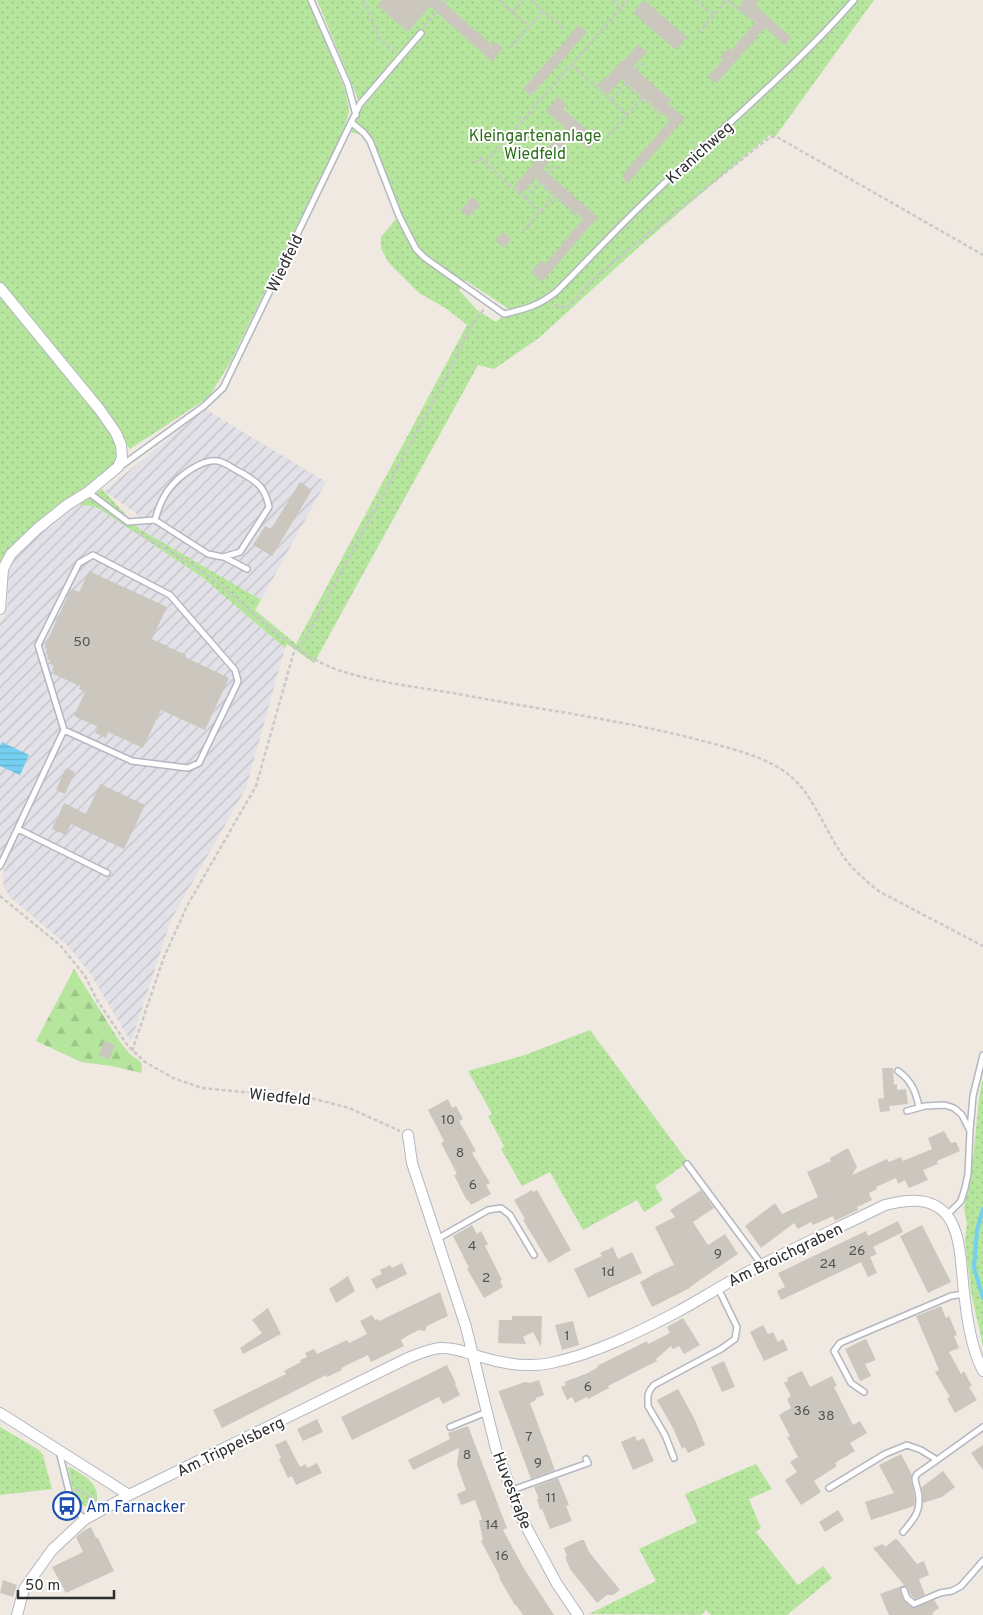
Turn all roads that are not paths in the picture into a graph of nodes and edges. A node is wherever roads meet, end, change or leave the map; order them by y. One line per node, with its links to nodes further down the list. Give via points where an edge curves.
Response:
1 (311, 0): 4 (lane, via 348,85)
2 (854, 0): 5 (lane, Kranichweg, via 826,32 652,195 556,292 543,302 525,309 504,314 416,250 370,141)
3 (421, 33): 4 (lane, Wiedfeld, via 360,104)
4 (356, 115): 5 (lane, Wiedfeld)
5 (352, 123): 7 (lane, Wiedfeld, via 223,388 204,406)
6 (0, 288): 7 (street, via 116,433 122,458)
7 (118, 467): 8 (street, Wiedfeld)
8 (88, 492): 9 (lane, via 128,522); 12 (street, Wiedfeld, via 59,511 11,554 4,569)
9 (155, 520): 10 (lane, via 208,554); 10 (lane, via 170,488 188,471 206,461 218,461 256,481 266,493 269,507 240,552)
10 (223, 557): 11 (lane)
11 (247, 570)
12 (0, 609)
13 (64, 730): 13 (lane, via 132,761 194,767 199,764 238,676 170,595 93,555 79,562 38,645); 14 (lane)
14 (18, 829): 15 (lane); 16 (lane)
15 (0, 866)
16 (107, 873)
17 (983, 1055): 21 (lane, via 973,1096)
18 (898, 1071): 19 (lane, via 910,1081)
19 (919, 1107): 20 (lane); 21 (lane, via 945,1105 954,1108 962,1115)
20 (907, 1111)
21 (970, 1131): 24 (lane, via 965,1188 961,1201)
22 (408, 1135): 25 (street, via 412,1163)
23 (687, 1164): 27 (lane)
24 (947, 1215): 27 (street, Am Broichgraben, via 936,1206 919,1200 886,1205); 29 (street, via 959,1245)
25 (436, 1240): 26 (lane, via 488,1210 501,1208 510,1215); 30 (street)
26 (534, 1255)
27 (762, 1264): 28 (street, Am Broichgraben)
28 (718, 1288): 30 (street, Am Broichgraben, via 635,1332 550,1363 510,1364); 38 (lane, via 737,1327 735,1339 654,1385 648,1396 648,1406)
29 (964, 1294): 31 (street); 32 (lane, via 951,1296 840,1343 834,1351 838,1360 851,1383)
30 (472, 1354): 34 (street, Huvestraße); 43 (street, Am Trippelsberg, via 448,1348 422,1352)
31 (983, 1371)
32 (864, 1392)
33 (0, 1412): 37 (street)
34 (487, 1412): 35 (lane); 42 (street, Huvestraße, via 496,1449)
35 (450, 1427)
36 (983, 1427): 40 (lane)
37 (58, 1450): 43 (street); 44 (lane, via 72,1504)
38 (674, 1458)
39 (586, 1459): 42 (lane, via 588,1463)
40 (937, 1460): 41 (lane, via 907,1445 885,1454); 45 (lane, via 914,1478 919,1506 915,1518)
41 (829, 1488)
42 (512, 1490): 49 (street, Huvestraße, via 522,1519 556,1584)
43 (129, 1495): 44 (street)
44 (84, 1520): 48 (street, via 52,1550 24,1589)
45 (903, 1532)
46 (983, 1561): 47 (lane, via 961,1586 952,1591 914,1604)
47 (904, 1590)
48 (17, 1615)
49 (578, 1615)

